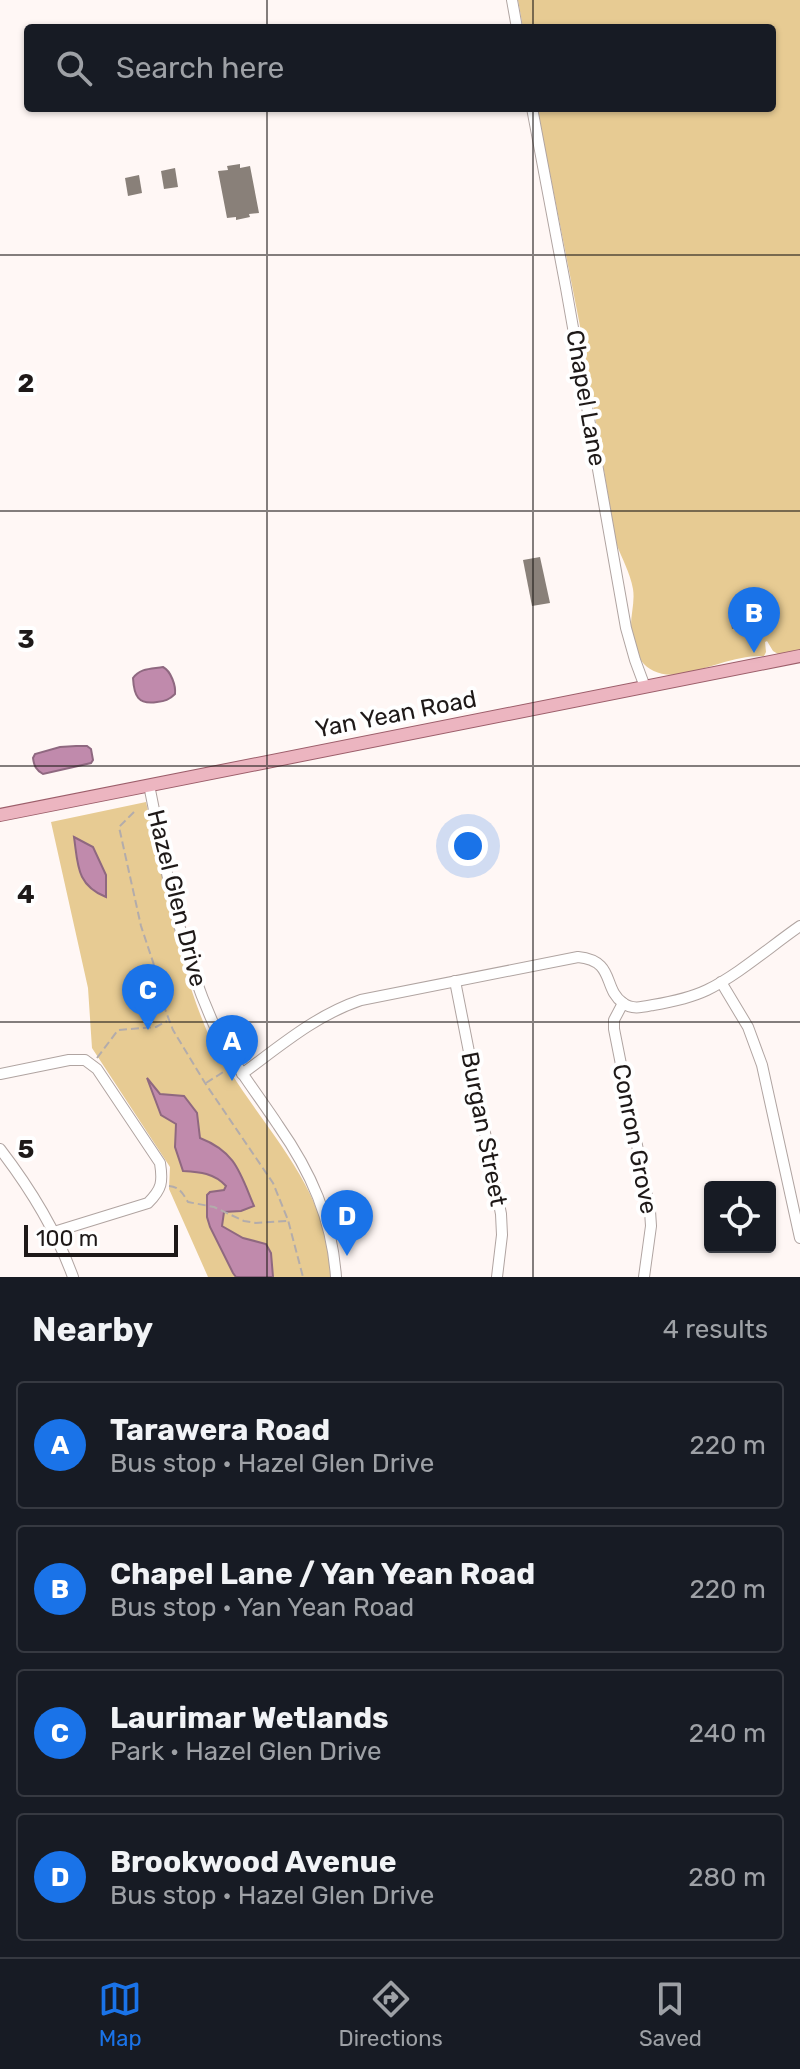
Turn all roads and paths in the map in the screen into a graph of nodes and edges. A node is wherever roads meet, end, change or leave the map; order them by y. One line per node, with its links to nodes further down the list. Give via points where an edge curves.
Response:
1 (512, 0): 2 (street)
2 (516, 24)
3 (533, 112): 5 (street, Chapel Lane, via 626,628)
4 (800, 656): 5 (main road, Yan Yean Road)
5 (645, 687): 6 (main road, Yan Yean Road)
6 (149, 785): 8 (main road, Yan Yean Road); 15 (street, Hazel Glen Drive, via 188,960)
7 (134, 812): 13 (path, via 119,827)
8 (0, 815)
9 (800, 926): 11 (street)
10 (455, 981): 12 (street, via 586,958 602,968); 17 (street, via 342,1006); 27 (street, Burgan Street, via 501,1214)
11 (721, 982): 12 (street, via 671,1002 643,1007); 23 (street, via 748,1027 762,1065)
12 (623, 1003): 28 (street, Conron Grove, via 614,1029 650,1211)
13 (169, 1020): 14 (path, via 156,1027 118,1030); 18 (path)
14 (88, 1063): 16 (street, via 69,1060); 20 (street, via 160,1163)
15 (235, 1064): 17 (street, Hazel Glen Drive); 18 (path)
16 (0, 1074)
17 (242, 1074): 26 (street, Hazel Glen Drive, via 311,1181 328,1223)
18 (205, 1083): 21 (path, via 273,1183)
19 (0, 1149): 22 (street)
20 (160, 1186): 21 (path, via 174,1187 188,1202 244,1221); 22 (street, via 148,1203)
21 (288, 1220): 25 (path)
22 (54, 1232): 24 (street)
23 (800, 1238)
24 (73, 1277)
25 (303, 1277)
26 (338, 1277)
27 (497, 1277)
28 (644, 1277)

